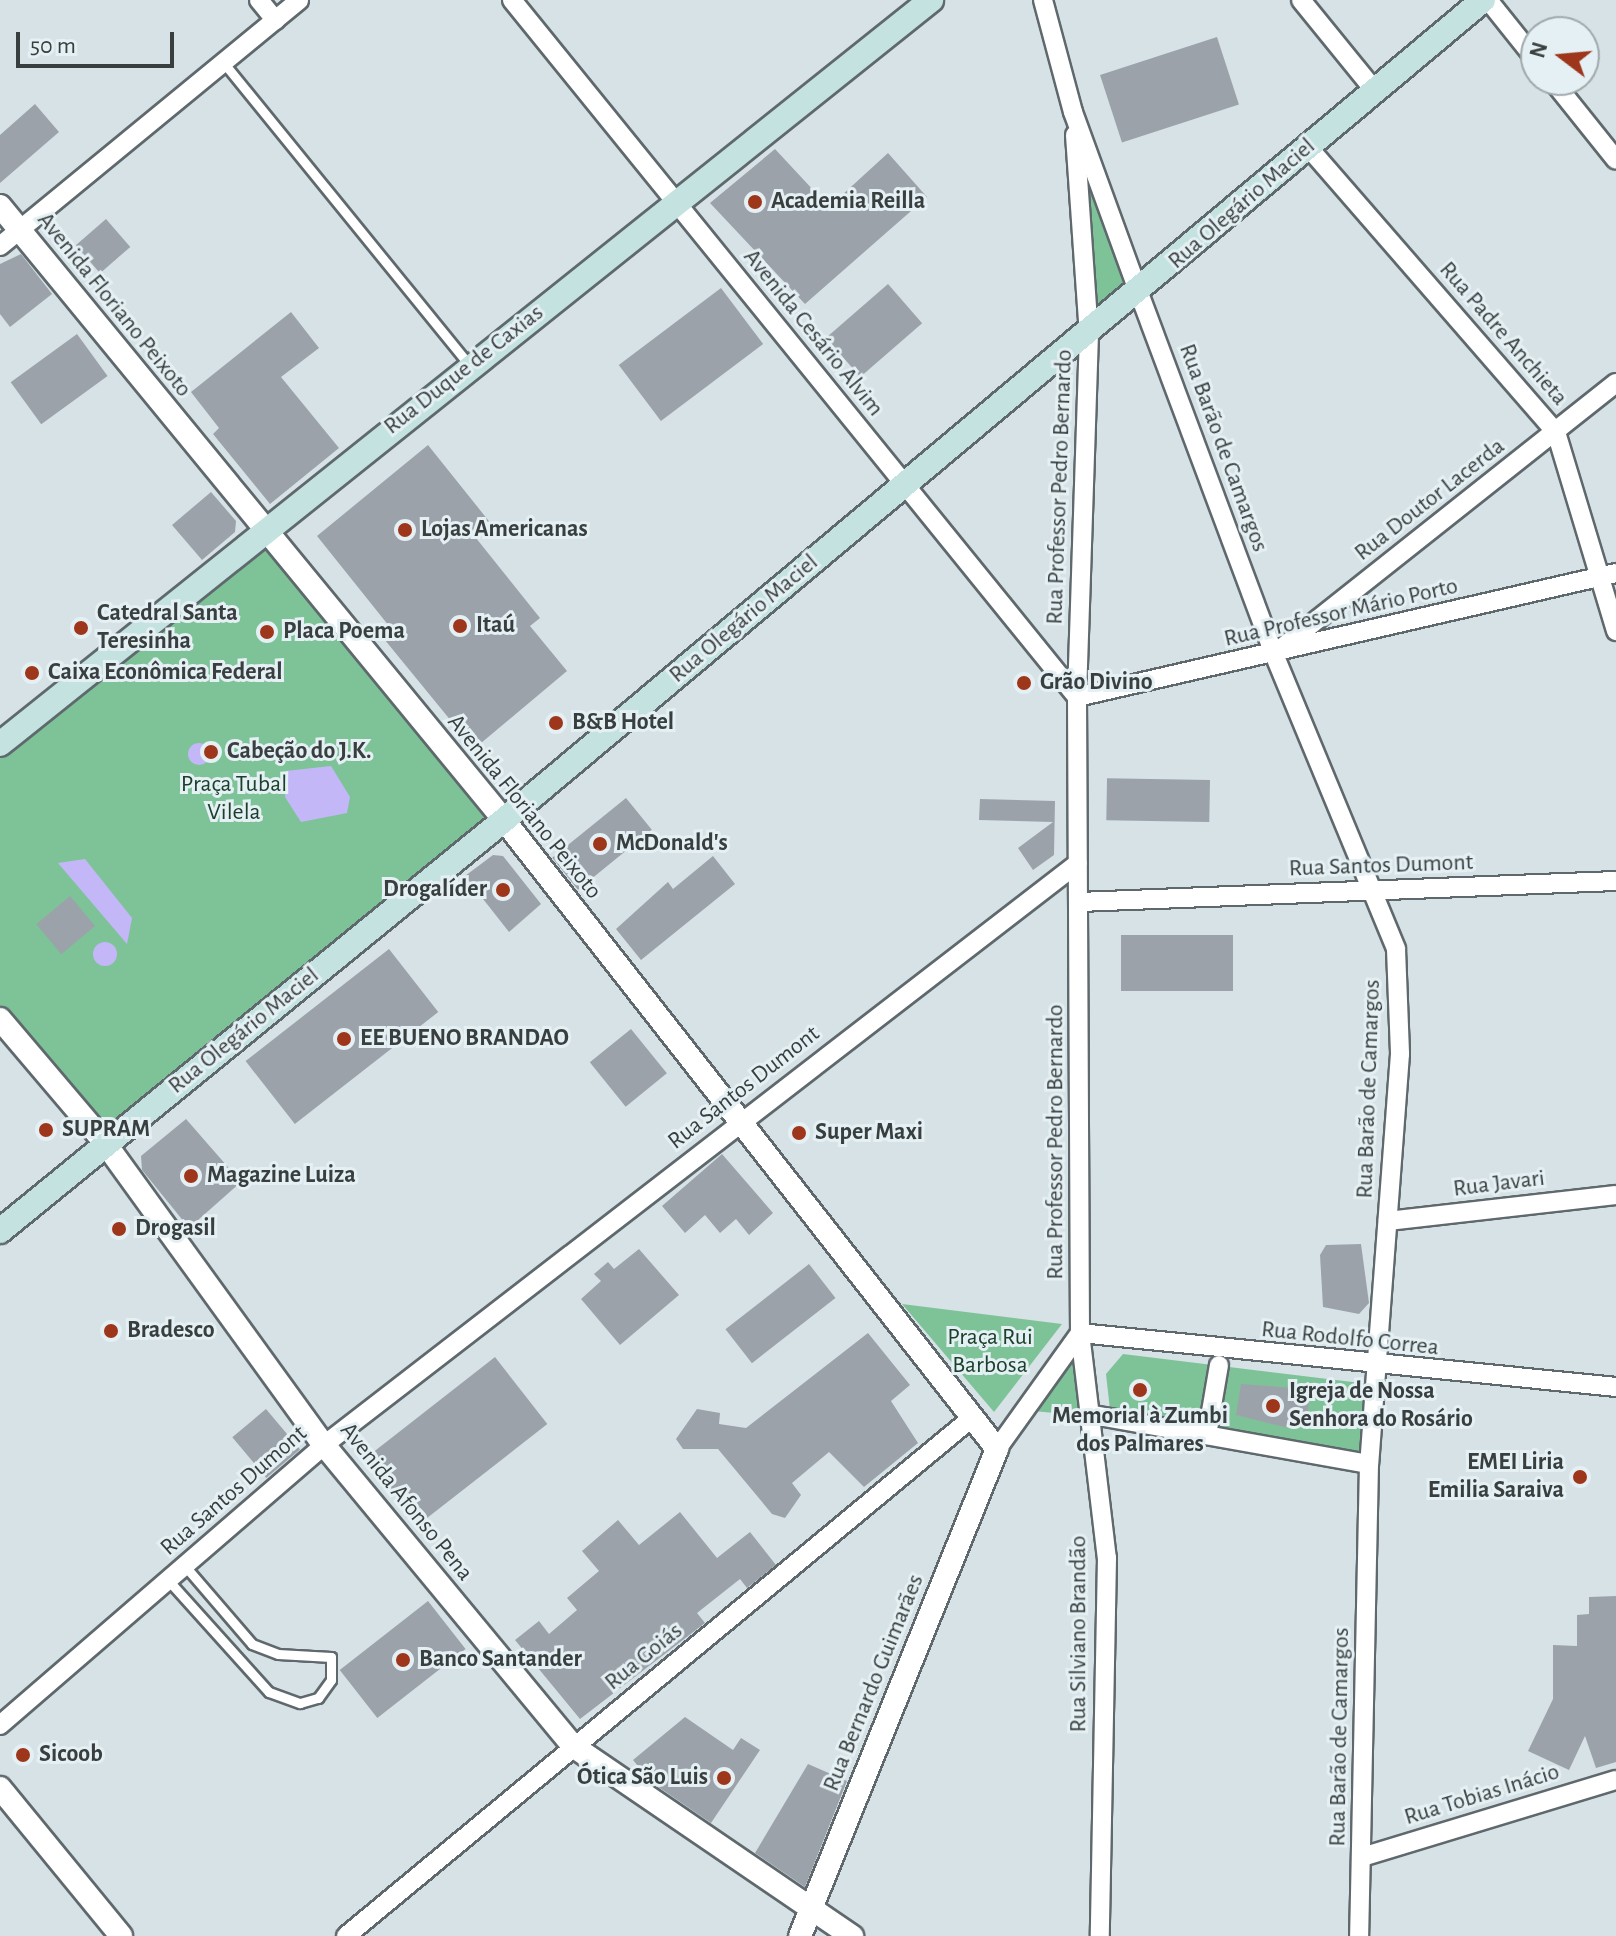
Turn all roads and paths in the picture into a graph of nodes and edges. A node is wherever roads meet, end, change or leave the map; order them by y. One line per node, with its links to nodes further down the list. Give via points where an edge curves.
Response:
1 (259, 0): 8 (street)
2 (299, 0): 8 (street)
3 (512, 0): 16 (street, Avenida Cesário Alvim)
4 (931, 0): 16 (main road, Rua Duque de Caxias)
5 (1043, 0): 13 (street)
6 (1301, 0): 11 (street)
7 (1486, 0): 9 (street); 11 (main road, Rua Olegário Maciel)
8 (275, 20): 10 (street)
9 (1520, 41)
10 (223, 62): 18 (street); 22 (lane)
11 (1375, 91): 14 (main road, Rua Olegário Maciel)
12 (1565, 96): 15 (street)
13 (1073, 112): 20 (street, Rua Barão de Camargos); 21 (street, Rua Professor Pedro Bernardo)
14 (1308, 147): 20 (main road, Rua Olegário Maciel); 24 (street, Rua Padre Anchieta)
15 (1616, 160)
16 (677, 203): 22 (main road, Rua Duque de Caxias); 25 (street, Avenida Cesário Alvim)
17 (0, 206): 18 (street, Avenida Floriano Peixoto)
18 (19, 230): 19 (street); 26 (street, Avenida Floriano Peixoto)
19 (0, 246)
20 (1139, 293): 21 (main road, Rua Olegário Maciel); 29 (street, Rua Barão de Camargos)
21 (1089, 334): 25 (main road, Rua Olegário Maciel); 30 (street, Rua Professor Pedro Bernardo)
22 (470, 366): 26 (main road, Rua Duque de Caxias)
23 (1616, 383): 24 (street, Rua Doutor Lacerda)
24 (1556, 432): 27 (street, Rua Padre Anchieta); 29 (street, Rua Doutor Lacerda)
25 (904, 484): 30 (street, Avenida Cesário Alvim); 32 (main road, Rua Olegário Maciel)
26 (262, 530): 31 (main road, Rua Duque de Caxias); 32 (street, Avenida Floriano Peixoto)
27 (1609, 575): 28 (street, Rua Padre Anchieta); 29 (street, Rua Professor Mário Porto)
28 (1616, 631)
29 (1274, 654): 30 (street, Rua Professor Mário Porto); 35 (street, Rua Barão de Camargos)
30 (1077, 697): 33 (street, Rua Professor Pedro Bernardo)
31 (0, 744)
32 (504, 820): 38 (street, Avenida Floriano Peixoto); 39 (main road, Rua Olegário Maciel)
33 (1078, 863): 36 (street); 38 (street, Rua Santos Dumont)
34 (1616, 881): 35 (street, Rua Santos Dumont)
35 (1375, 890): 36 (street, Rua Santos Dumont); 41 (street, Rua Barão de Camargos, via 1396,949 1401,998)
36 (1079, 902): 43 (street, Rua Professor Pedro Bernardo)
37 (0, 1019): 39 (street, Avenida Afonso Pena)
38 (739, 1121): 48 (street, Avenida Floriano Peixoto); 50 (street, Rua Santos Dumont)
39 (105, 1143): 42 (main road, Rua Olegário Maciel); 50 (street, Avenida Afonso Pena)
40 (1616, 1195): 41 (street, Rua Javari)
41 (1388, 1221): 45 (street, Rua Barão de Camargos)
42 (0, 1231)
43 (1080, 1333): 45 (street, Rua Rodolfo Correa); 47 (street, Rua Silviano Brandão); 51 (street)
44 (1219, 1365): 49 (street)
45 (1377, 1367): 46 (street, Rua Rodolfo Correa); 52 (street, Rua Barão de Camargos)
46 (1616, 1387)
47 (1093, 1415): 49 (street); 65 (street, Rua Silviano Brandão, via 1107,1558)
48 (973, 1417): 51 (street, Avenida Floriano Peixoto); 56 (street, Rua Goiás)
49 (1207, 1435): 52 (street)
50 (324, 1445): 53 (street, Rua Santos Dumont); 56 (street, Avenida Afonso Pena)
51 (997, 1449): 60 (street, Rua Bernardo Guimarães)
52 (1369, 1464): 59 (street, Rua Barão de Camargos)
53 (184, 1566): 54 (street, Rua Santos Dumont); 54 (lane, via 252,1644 331,1657 331,1680 318,1698 300,1703 269,1692)
54 (168, 1580): 55 (street, Rua Santos Dumont)
55 (0, 1725)
56 (573, 1746): 60 (street, Avenida Afonso Pena); 62 (street, Rua Goiás)
57 (1616, 1780): 59 (street, Rua Tobias Inácio)
58 (0, 1788): 61 (street)
59 (1362, 1857): 66 (street, Rua Barão de Camargos)
60 (811, 1908): 63 (street, Rua Bernardo Guimarães); 64 (street, Avenida Afonso Pena)
61 (121, 1936)
62 (346, 1936)
63 (800, 1936)
64 (852, 1936)
65 (1100, 1936)
66 (1359, 1936)

